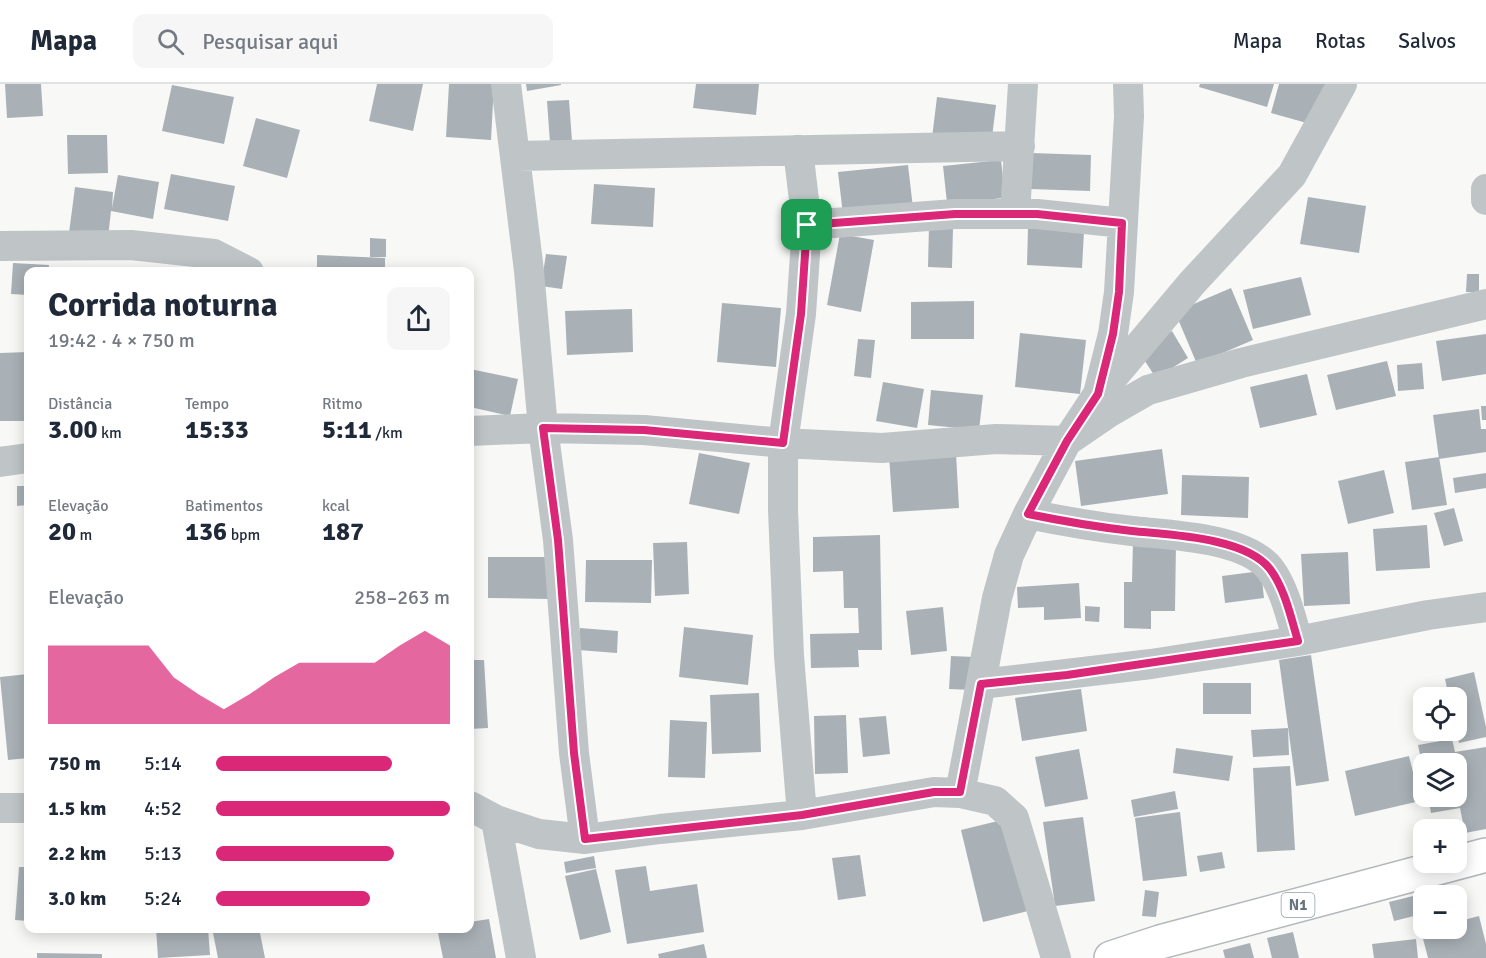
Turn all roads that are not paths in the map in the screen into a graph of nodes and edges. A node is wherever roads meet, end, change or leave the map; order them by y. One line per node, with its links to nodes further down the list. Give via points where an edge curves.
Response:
1 (506, 84): 7 (street)
2 (1023, 84): 5 (street)
3 (1128, 84): 11 (street)
4 (1342, 84): 16 (street, via 1292,175 1192,283)
5 (1020, 146): 6 (street); 10 (street)
6 (798, 150): 7 (street); 12 (street)
7 (515, 156): 17 (street)
8 (1486, 189): 9 (street)
9 (1486, 200)
10 (1015, 214): 11 (street); 12 (street, via 955,214)
11 (1122, 223): 16 (street, via 1119,292)
12 (807, 225): 20 (street, via 801,314)
13 (0, 246): 14 (street, via 130,245 214,254)
14 (239, 267)
15 (1486, 304): 19 (street, via 1241,363 1148,390)
16 (1098, 394): 19 (street)
17 (543, 428): 18 (street); 20 (street, via 644,430); 33 (street, via 558,540 574,753)
18 (474, 431)
19 (1067, 441): 20 (street, via 996,440 882,448); 23 (street)
20 (783, 443): 31 (street, via 789,656)
21 (24, 459): 22 (street)
22 (0, 462)
23 (1028, 514): 25 (street, via 1120,530 1193,537 1239,549 1269,568 1281,588); 26 (street, via 1009,555 997,598)
24 (1486, 608): 25 (street, via 1428,615)
25 (1298, 641): 26 (street)
26 (981, 684): 27 (street)
27 (960, 792): 31 (street, via 934,792); 36 (street, via 995,801 1014,818)
28 (0, 808): 29 (street)
29 (24, 808)
30 (474, 808): 32 (street)
31 (802, 815): 33 (street)
32 (496, 820): 33 (street, via 539,834); 35 (street)
33 (585, 839)
34 (1486, 855): 37 (main road, N1)
35 (521, 958)
36 (1056, 958)
37 (1111, 958)

